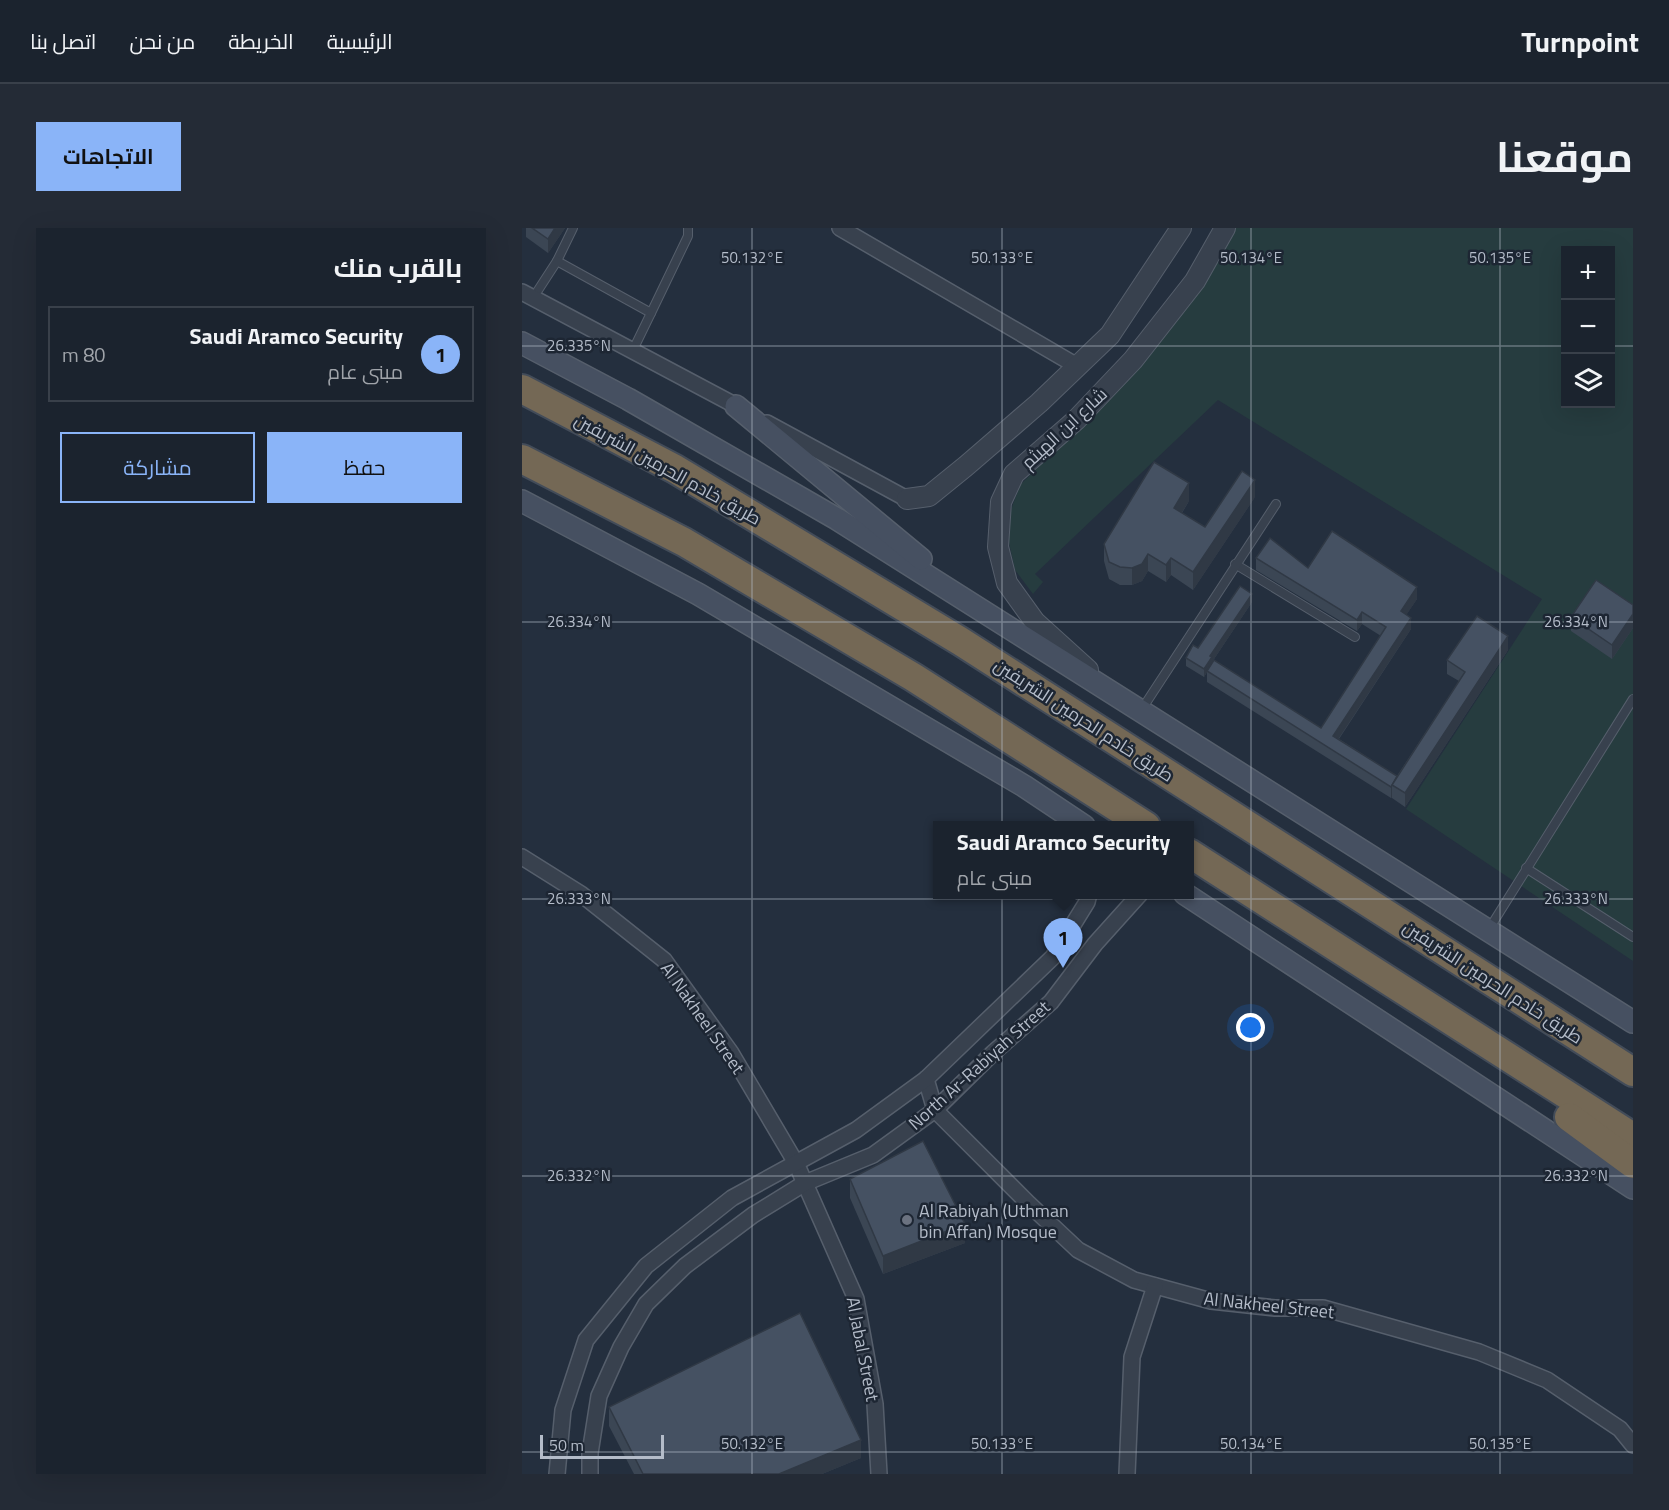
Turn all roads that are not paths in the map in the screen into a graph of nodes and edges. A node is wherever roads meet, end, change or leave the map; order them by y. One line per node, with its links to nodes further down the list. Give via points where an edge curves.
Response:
1 (573, 228): 6 (lane)
2 (688, 228): 8 (lane, via 688,236)
3 (840, 228): 11 (street)
4 (1181, 228): 11 (street, شارع ابن الهيثم, via 1110,334)
5 (1225, 228): 21 (street, شارع ابن الهيثم, via 1195,281 1133,360 1076,420 1014,474 1001,502 998,547 1007,583 1035,622)
6 (557, 261): 7 (lane); 8 (lane)
7 (528, 295): 10 (street)
8 (651, 313): 10 (lane)
9 (522, 344): 19 (main road, via 628,399 837,519)
10 (633, 350): 13 (street)
11 (1077, 366): 15 (street, شارع ابن الهيثم, via 929,496)
12 (522, 389): 36 (highway, طريق خادم الحرمين الشريفين, via 675,469 960,641)
13 (736, 406): 15 (street); 19 (main road)
14 (522, 459): 25 (highway, via 684,542 913,677)
15 (907, 499)
16 (522, 501): 24 (main road, via 698,594)
17 (1276, 504): 18 (lane)
18 (1235, 564): 20 (lane); 23 (lane)
19 (986, 613): 21 (main road)
20 (1355, 638)
21 (1109, 691): 23 (main road)
22 (1633, 699): 28 (lane)
23 (1141, 711): 32 (main road)
24 (1078, 821)
25 (1140, 821)
26 (1194, 856): 34 (highway)
27 (522, 857): 40 (street, Al Nakheel Street, via 581,894 664,960 731,1053)
28 (1527, 868): 32 (lane); 33 (lane)
29 (1088, 899): 37 (street, North Ar-Rabiyah Street, via 1053,957)
30 (1136, 899): 38 (street, North Ar-Rabiyah Street, via 1051,1002)
31 (1193, 899): 43 (main road)
32 (1488, 930): 35 (main road)
33 (1633, 937)
34 (1347, 954): 39 (highway); 41 (highway)
35 (1633, 1022)
36 (1633, 1072)
37 (926, 1079): 38 (street, Al Nakheel Street); 40 (street, North Ar-Rabiyah Street, via 856,1130)
38 (935, 1110): 42 (street, North Ar-Rabiyah Street, via 873,1155); 44 (street, Al Nakheel Street, via 1078,1250 1134,1280)
39 (1633, 1137)
40 (796, 1163): 42 (street, Al Jabal Street); 46 (street, North Ar-Rabiyah Street, via 732,1198 646,1266 586,1340 563,1410)
41 (1633, 1164)
42 (805, 1183): 47 (street, North Ar-Rabiyah Street, via 753,1215 685,1266 646,1304 599,1395); 48 (street, Al Jabal Street, via 856,1299 875,1404)
43 (1633, 1188)
44 (1155, 1286): 45 (street, Al Nakheel Street, via 1211,1301 1323,1308 1479,1352 1547,1380 1620,1429); 49 (street, via 1132,1357)
45 (1633, 1445)
46 (558, 1474)
47 (590, 1474)
48 (879, 1474)
49 (1127, 1474)

